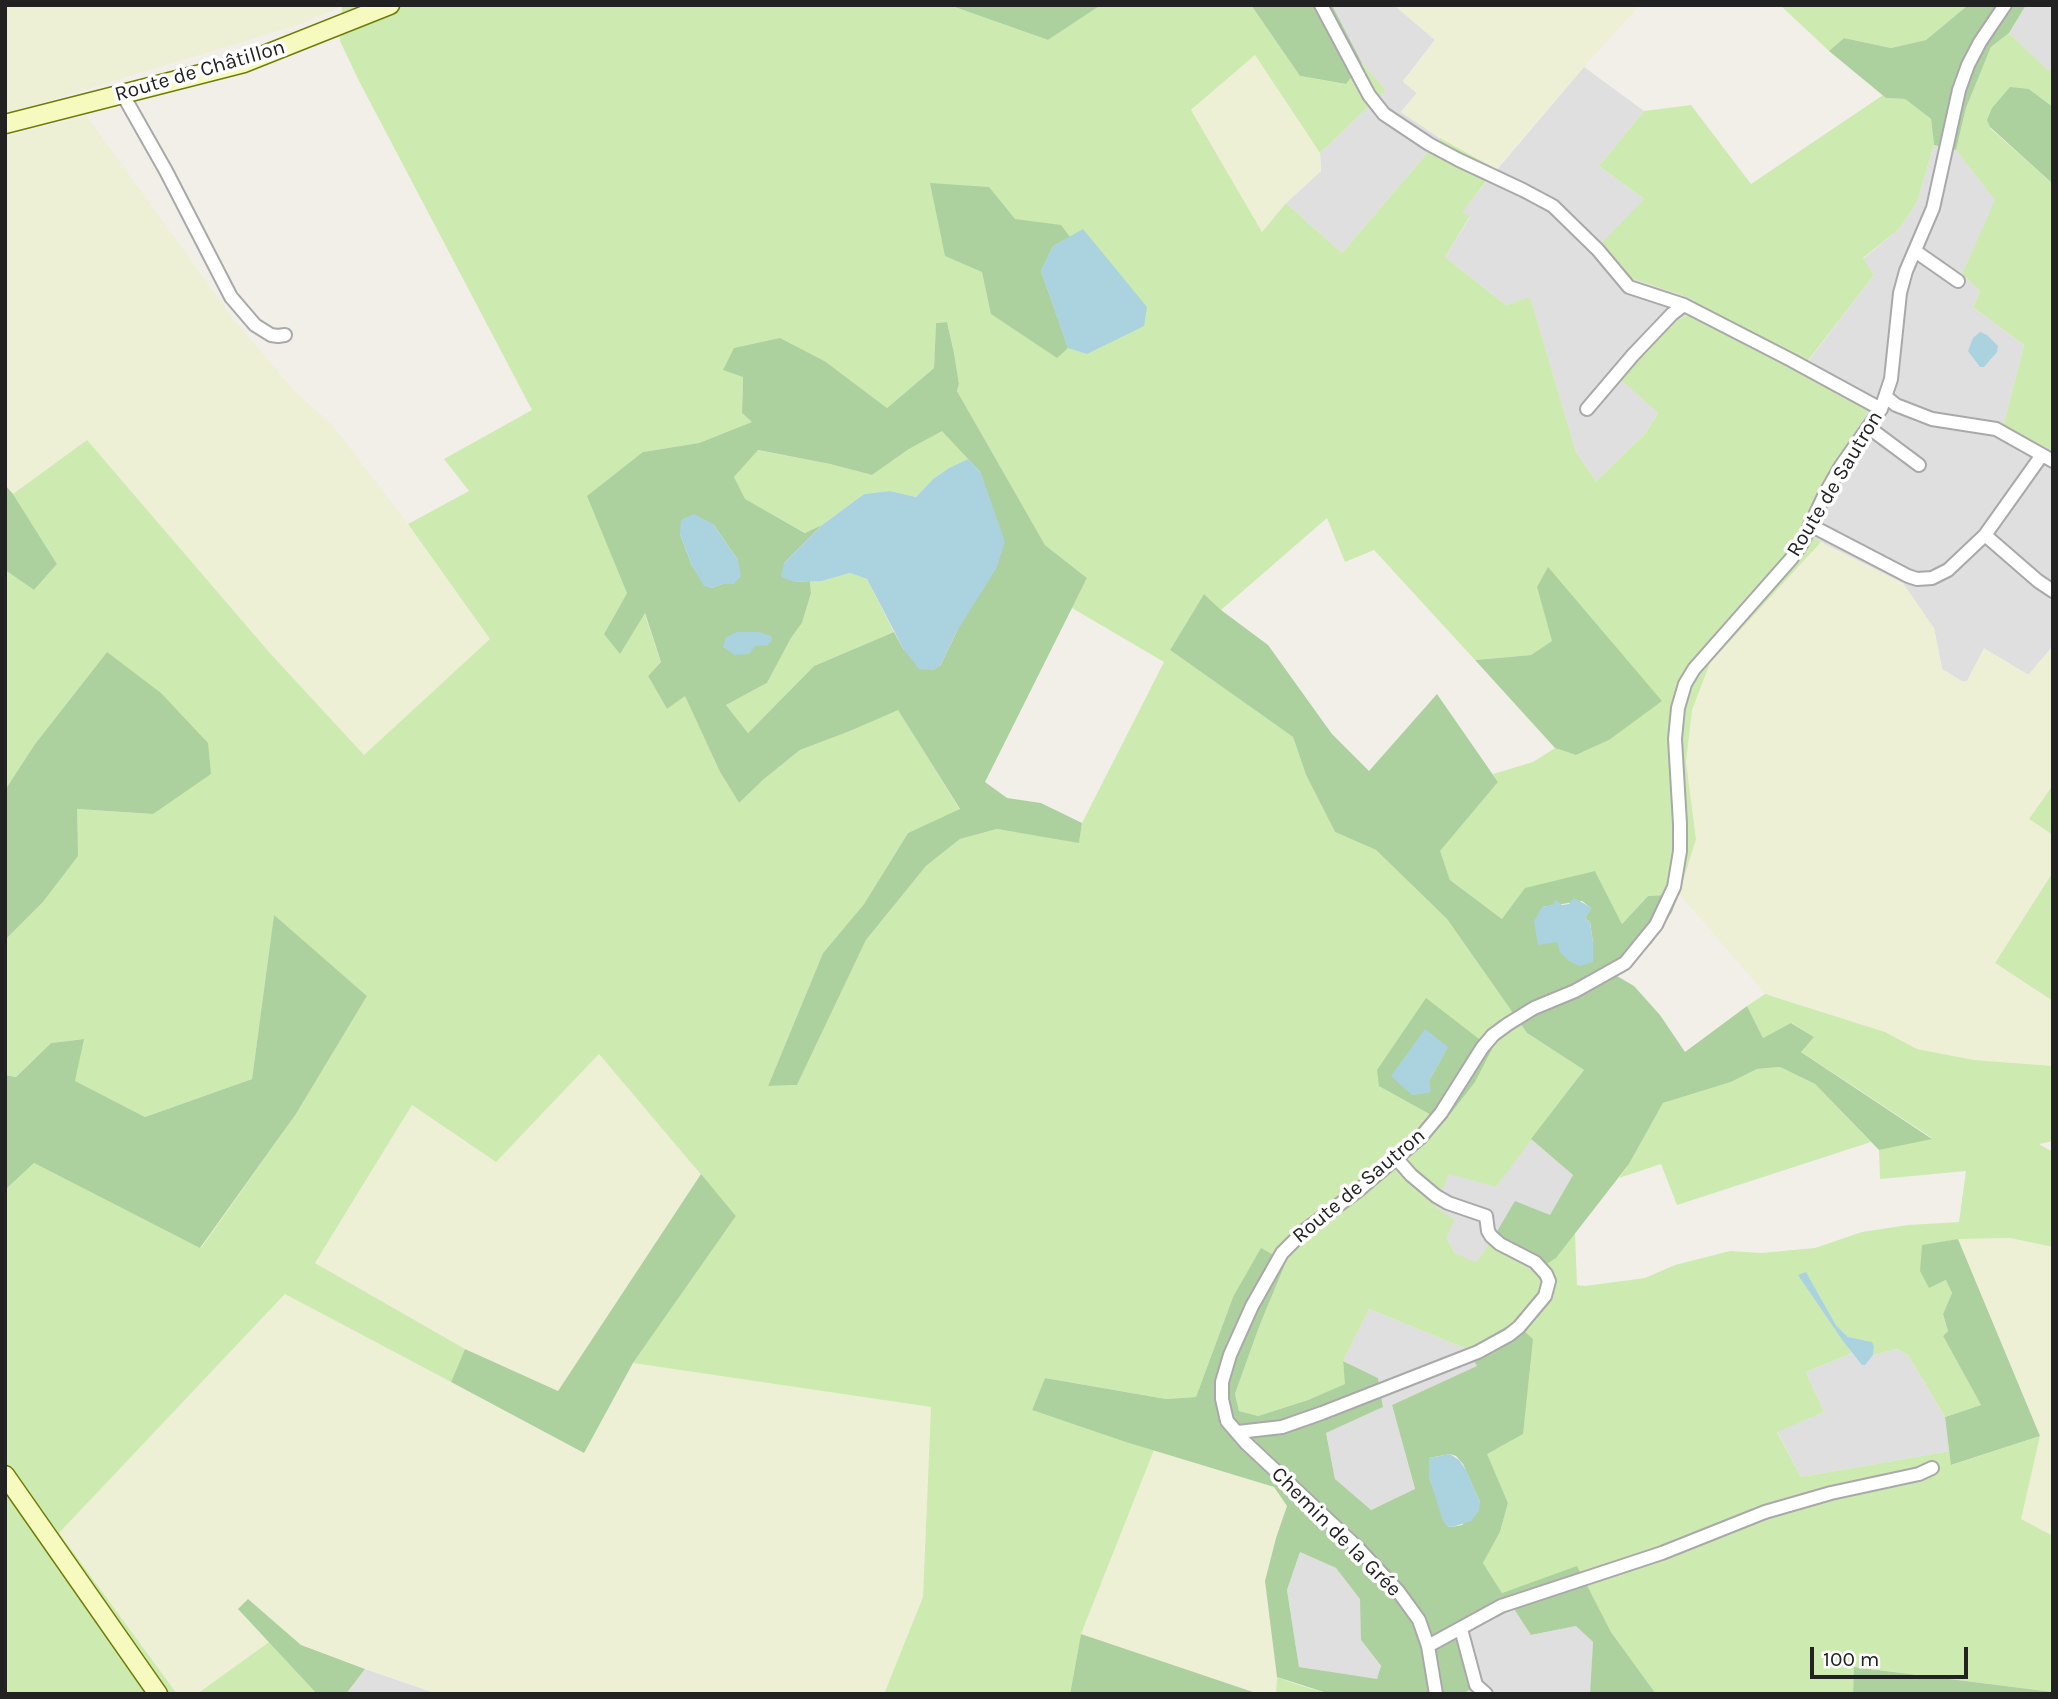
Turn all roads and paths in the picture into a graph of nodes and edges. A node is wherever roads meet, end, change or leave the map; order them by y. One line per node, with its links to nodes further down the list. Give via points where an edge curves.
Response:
1 (390, 5): 4 (main road, Route de Châtillon, via 244,63)
2 (1321, 5): 8 (street, via 1384,114 1429,144 1553,206 1629,287)
3 (2005, 5): 6 (street, Route de Sautron, via 1968,65 1933,208)
4 (123, 94): 5 (main road, Route de Châtillon); 9 (street, via 231,297 255,325 271,335)
5 (5, 124)
6 (1915, 251): 7 (street); 10 (street, Route de Sautron, via 1900,293)
7 (1958, 281)
8 (1684, 305): 10 (street); 11 (street, via 1633,355)
9 (285, 335)
10 (1884, 403): 12 (street, Route de Sautron); 13 (street, via 1932,419 1996,429)
11 (1587, 410)
12 (1868, 427): 14 (street); 15 (street, Route de Sautron)
13 (2047, 458): 16 (street)
14 (1919, 466)
15 (1810, 525): 16 (street, via 1917,579 1948,570); 18 (street, Route de Sautron, via 1791,559 1685,684 1675,739 1680,851 1674,887 1656,925 1625,963 1534,1008 1493,1035 1441,1113)
16 (1985, 535): 17 (street)
17 (2053, 591)
18 (1397, 1159): 19 (street, Route de Sautron, via 1282,1253 1230,1355 1222,1382); 20 (street, via 1436,1196 1486,1216 1491,1236 1535,1262 1546,1274 1545,1296 1520,1327 1478,1352 1282,1427)
19 (1227, 1421): 20 (street, Chemin de la Grée)
20 (1238, 1432): 24 (street, Chemin de la Grée, via 1398,1591 1419,1620)
21 (1932, 1468): 23 (street, via 1765,1513 1662,1553 1501,1606)
22 (5, 1475): 25 (main road)
23 (1461, 1629): 24 (street); 27 (street, via 1476,1685)
24 (1428, 1646): 26 (street, Chemin de la Grée)
25 (158, 1694)
26 (1436, 1694)
27 (1486, 1694)

